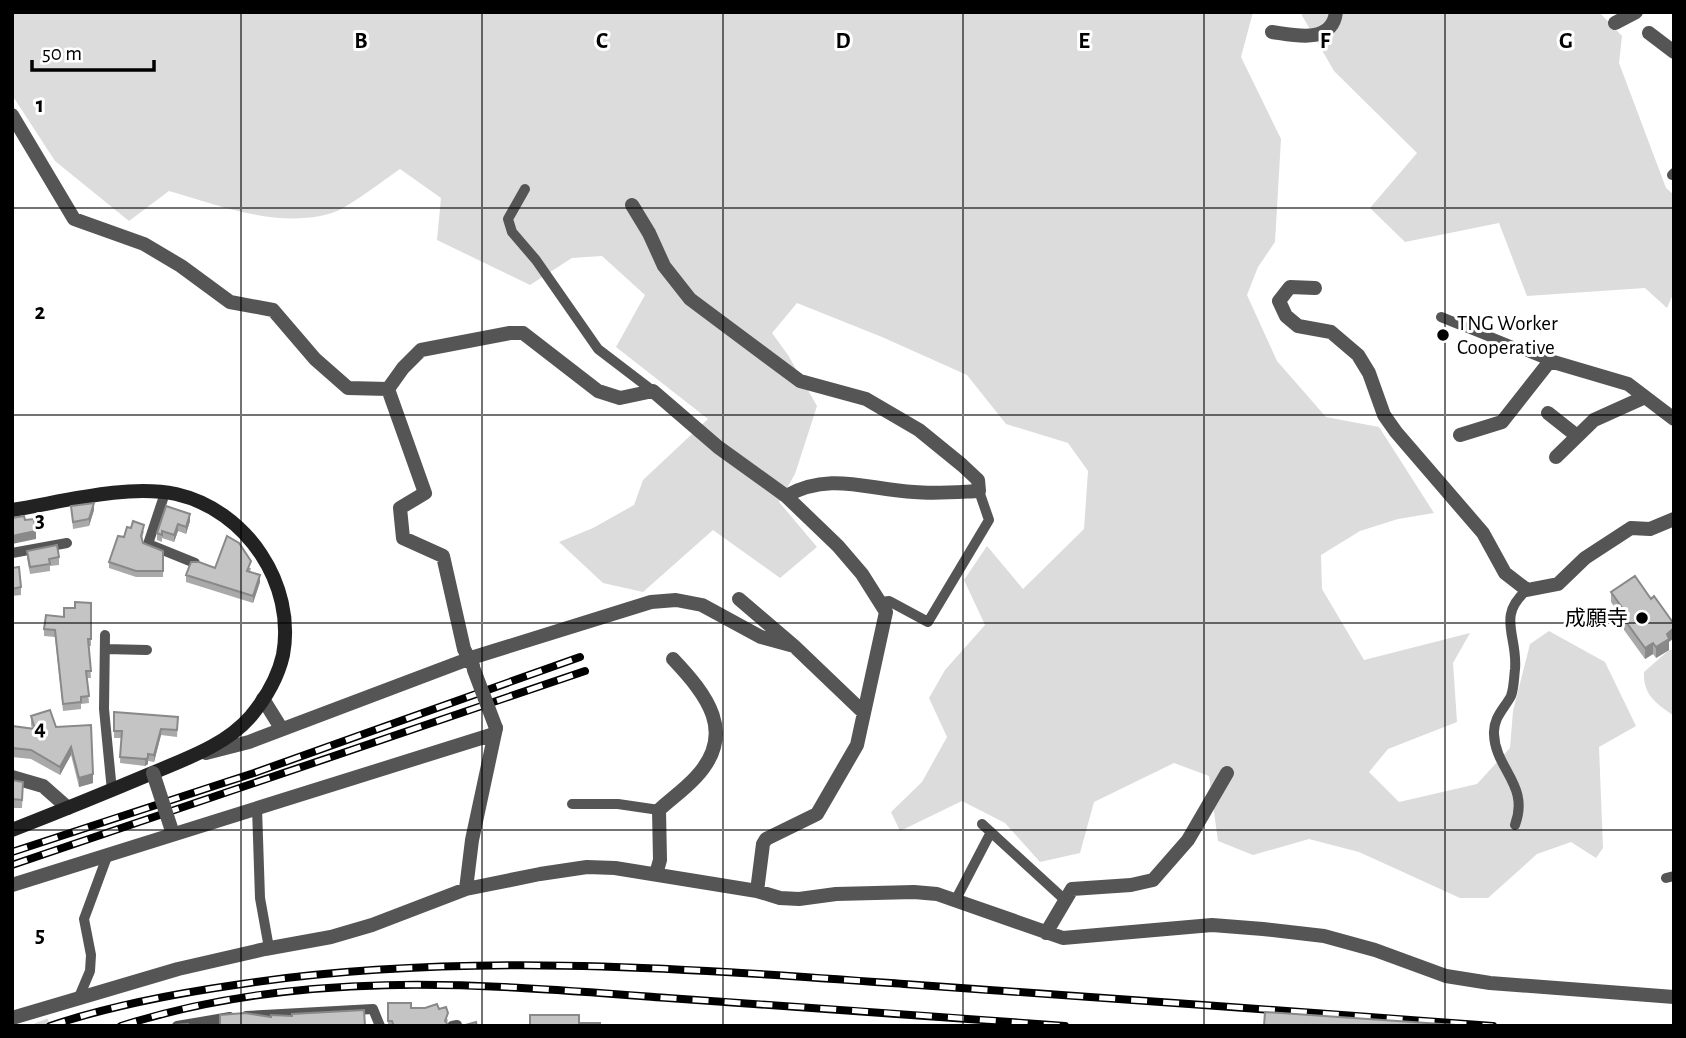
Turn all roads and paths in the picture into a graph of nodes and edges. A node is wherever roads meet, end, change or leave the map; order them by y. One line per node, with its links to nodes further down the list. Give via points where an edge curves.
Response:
1 (1336, 12): 4 (street, via 1326,30 1312,37)
2 (1636, 12): 3 (street)
3 (1615, 23)
4 (1272, 32)
5 (1649, 33): 6 (street)
6 (1674, 52)
7 (12, 115): 13 (street, via 74,219 144,244 230,302 273,310 348,388)
8 (525, 189): 14 (lane, via 508,219 512,232 598,349)
9 (632, 205): 21 (street, via 664,266 690,299 800,381 866,398 919,430 978,480)
10 (1315, 288): 29 (street, via 1290,287 1279,301 1286,316 1298,326 1331,332 1358,355 1396,432 1483,533 1505,573)
11 (1441, 317): 12 (lane)
12 (1550, 361): 15 (street, via 1628,384); 18 (street, via 1502,422)
13 (388, 388): 14 (street, via 422,350 523,333 598,391 620,398); 37 (street, via 425,493 400,508 403,538 443,556 464,649)
14 (653, 391): 23 (street, via 718,447)
15 (1645, 397): 17 (street); 19 (street, via 1594,420)
16 (1548, 413): 19 (street)
17 (1674, 419)
18 (1460, 435)
19 (1577, 436): 20 (street)
20 (1556, 457)
21 (979, 491): 23 (street, via 913,492 837,483 799,488); 31 (lane, via 989,520 928,622 889,601)
22 (165, 493): 24 (street, via 123,492); 28 (lane, via 148,544); 38 (street, via 211,508 248,536 264,556 285,626 282,656)
23 (786, 496): 31 (street, via 838,546)
24 (12, 510)
25 (1674, 519): 29 (street, via 1650,529 1631,528 1585,558 1558,584)
26 (67, 543): 27 (lane)
27 (12, 553)
28 (195, 563)
29 (1528, 590): 51 (lane, via 1511,608 1516,657 1512,694 1495,722 1494,736 1518,791)
30 (740, 599): 33 (street)
31 (881, 602): 39 (street, via 886,612)
32 (105, 635): 34 (lane)
33 (794, 646): 37 (street, via 761,637 702,605 676,600 651,602); 39 (street)
34 (104, 649): 35 (lane); 46 (lane)
35 (147, 650)
36 (673, 659): 50 (street, via 698,686 716,719 716,739 697,776)
37 (473, 664): 40 (street); 41 (street, bridge)
38 (263, 698): 40 (street); 42 (street, via 229,736)
39 (863, 712): 58 (street, via 857,745 817,814 763,844)
40 (281, 728): 42 (street, via 248,742)
41 (495, 731): 49 (street); 57 (street)
42 (194, 755): 43 (street)
43 (153, 772): 46 (street); 53 (street, bridge)
44 (1227, 773): 59 (street, via 1188,840 1153,880 1072,889)
45 (12, 777): 48 (street, via 43,786)
46 (112, 790): 48 (street)
47 (572, 804): 50 (lane)
48 (68, 808): 52 (street)
49 (257, 808): 53 (street); 62 (lane, via 260,898)
50 (659, 810): 55 (street)
51 (1515, 825)
52 (12, 830)
53 (173, 834): 54 (street)
54 (108, 854): 56 (street); 63 (lane, via 84,919 90,971)
55 (656, 874): 57 (street, via 587,867); 58 (street)
56 (12, 885)
57 (466, 890): 62 (street, via 372,925)
58 (757, 891): 60 (street, via 799,899 914,892)
59 (1065, 900): 60 (lane, via 986,828); 61 (street)
60 (955, 901): 61 (street)
61 (1046, 933): 64 (street, via 1063,938 1212,925 1263,929 1324,936 1446,976)
62 (269, 948): 63 (street)
63 (79, 997): 65 (street, via 38,1016)
64 (1674, 998)
65 (14, 1014)
66 (177, 1026): 67 (lane, via 225,1017 373,1009)
67 (380, 1026)

